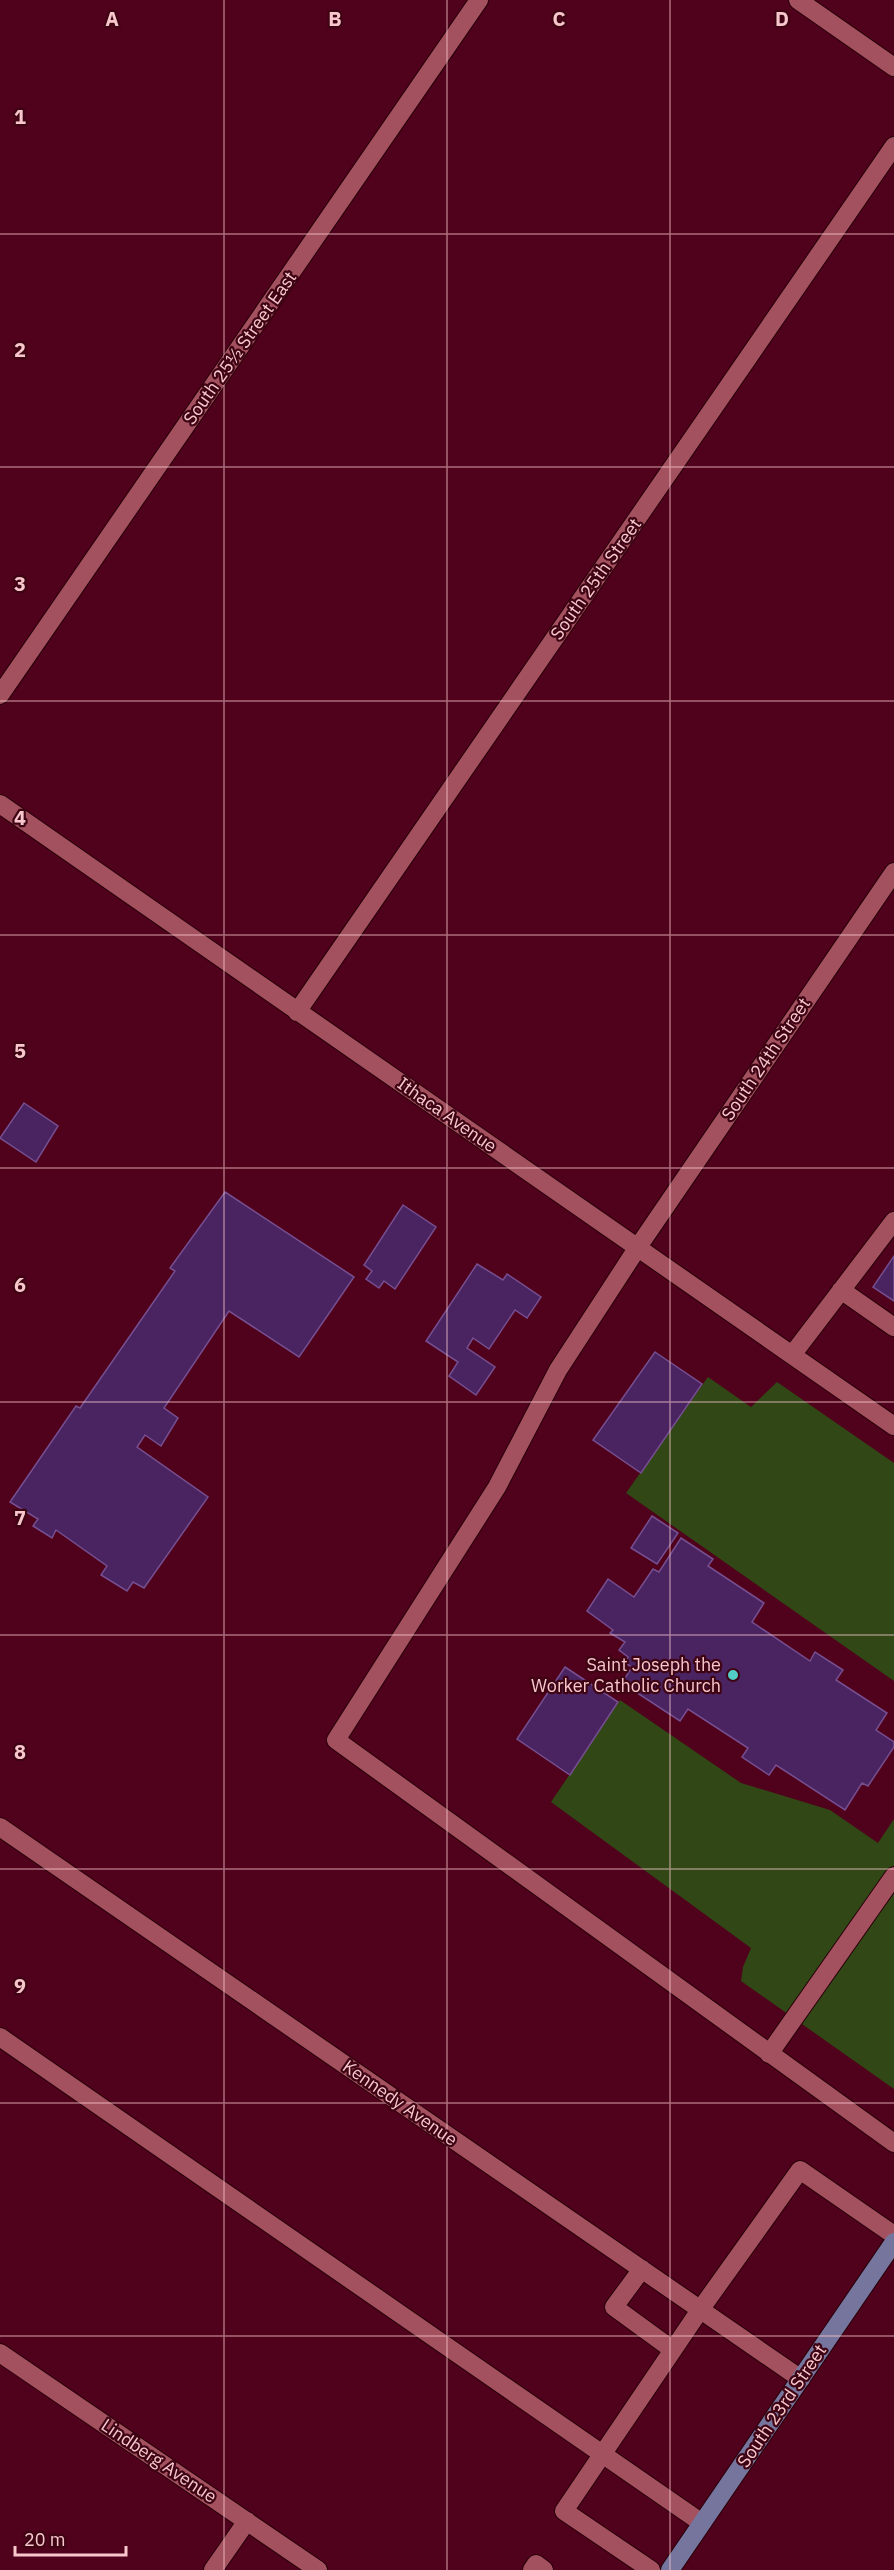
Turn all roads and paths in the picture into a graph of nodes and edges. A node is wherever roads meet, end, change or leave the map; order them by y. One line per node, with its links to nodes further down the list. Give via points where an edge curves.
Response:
1 (479, 0): 5 (street, South 25½ Street East)
2 (798, 0): 3 (street)
3 (894, 67)
4 (894, 146): 8 (street, South 25th Street)
5 (0, 695)
6 (0, 804): 8 (street, Ithaca Avenue)
7 (894, 872): 10 (street, South 24th Street)
8 (297, 1012): 10 (street, Ithaca Avenue)
9 (894, 1221): 11 (street)
10 (638, 1247): 13 (street, Ithaca Avenue); 18 (street, South 24th Street, via 558,1370 497,1487 336,1740)
11 (842, 1290): 12 (street); 13 (street)
12 (894, 1327)
13 (792, 1355): 14 (street, Ithaca Avenue)
14 (894, 1426)
15 (0, 1827): 22 (street, Kennedy Avenue)
16 (894, 1876): 18 (street)
17 (0, 2037): 27 (street)
18 (769, 2055): 19 (street)
19 (894, 2143)
20 (894, 2235): 23 (street, via 800,2170)
21 (894, 2242): 26 (main road, South 23rd Street)
22 (642, 2269): 23 (street, Kennedy Avenue); 24 (street, via 614,2307)
23 (700, 2310): 24 (street); 26 (street, Kennedy Avenue)
24 (673, 2350): 27 (street)
25 (0, 2353): 28 (street, Lindberg Avenue)
26 (801, 2379): 29 (main road, South 23rd Street)
27 (602, 2455): 29 (street); 34 (street, via 564,2511)
28 (247, 2521): 30 (street); 31 (street, Lindberg Avenue)
29 (702, 2523): 35 (main road, South 23rd Street)
30 (213, 2570)
31 (318, 2570)
32 (532, 2570): 33 (street, via 536,2564)
33 (544, 2570)
34 (651, 2570)
35 (670, 2570)

